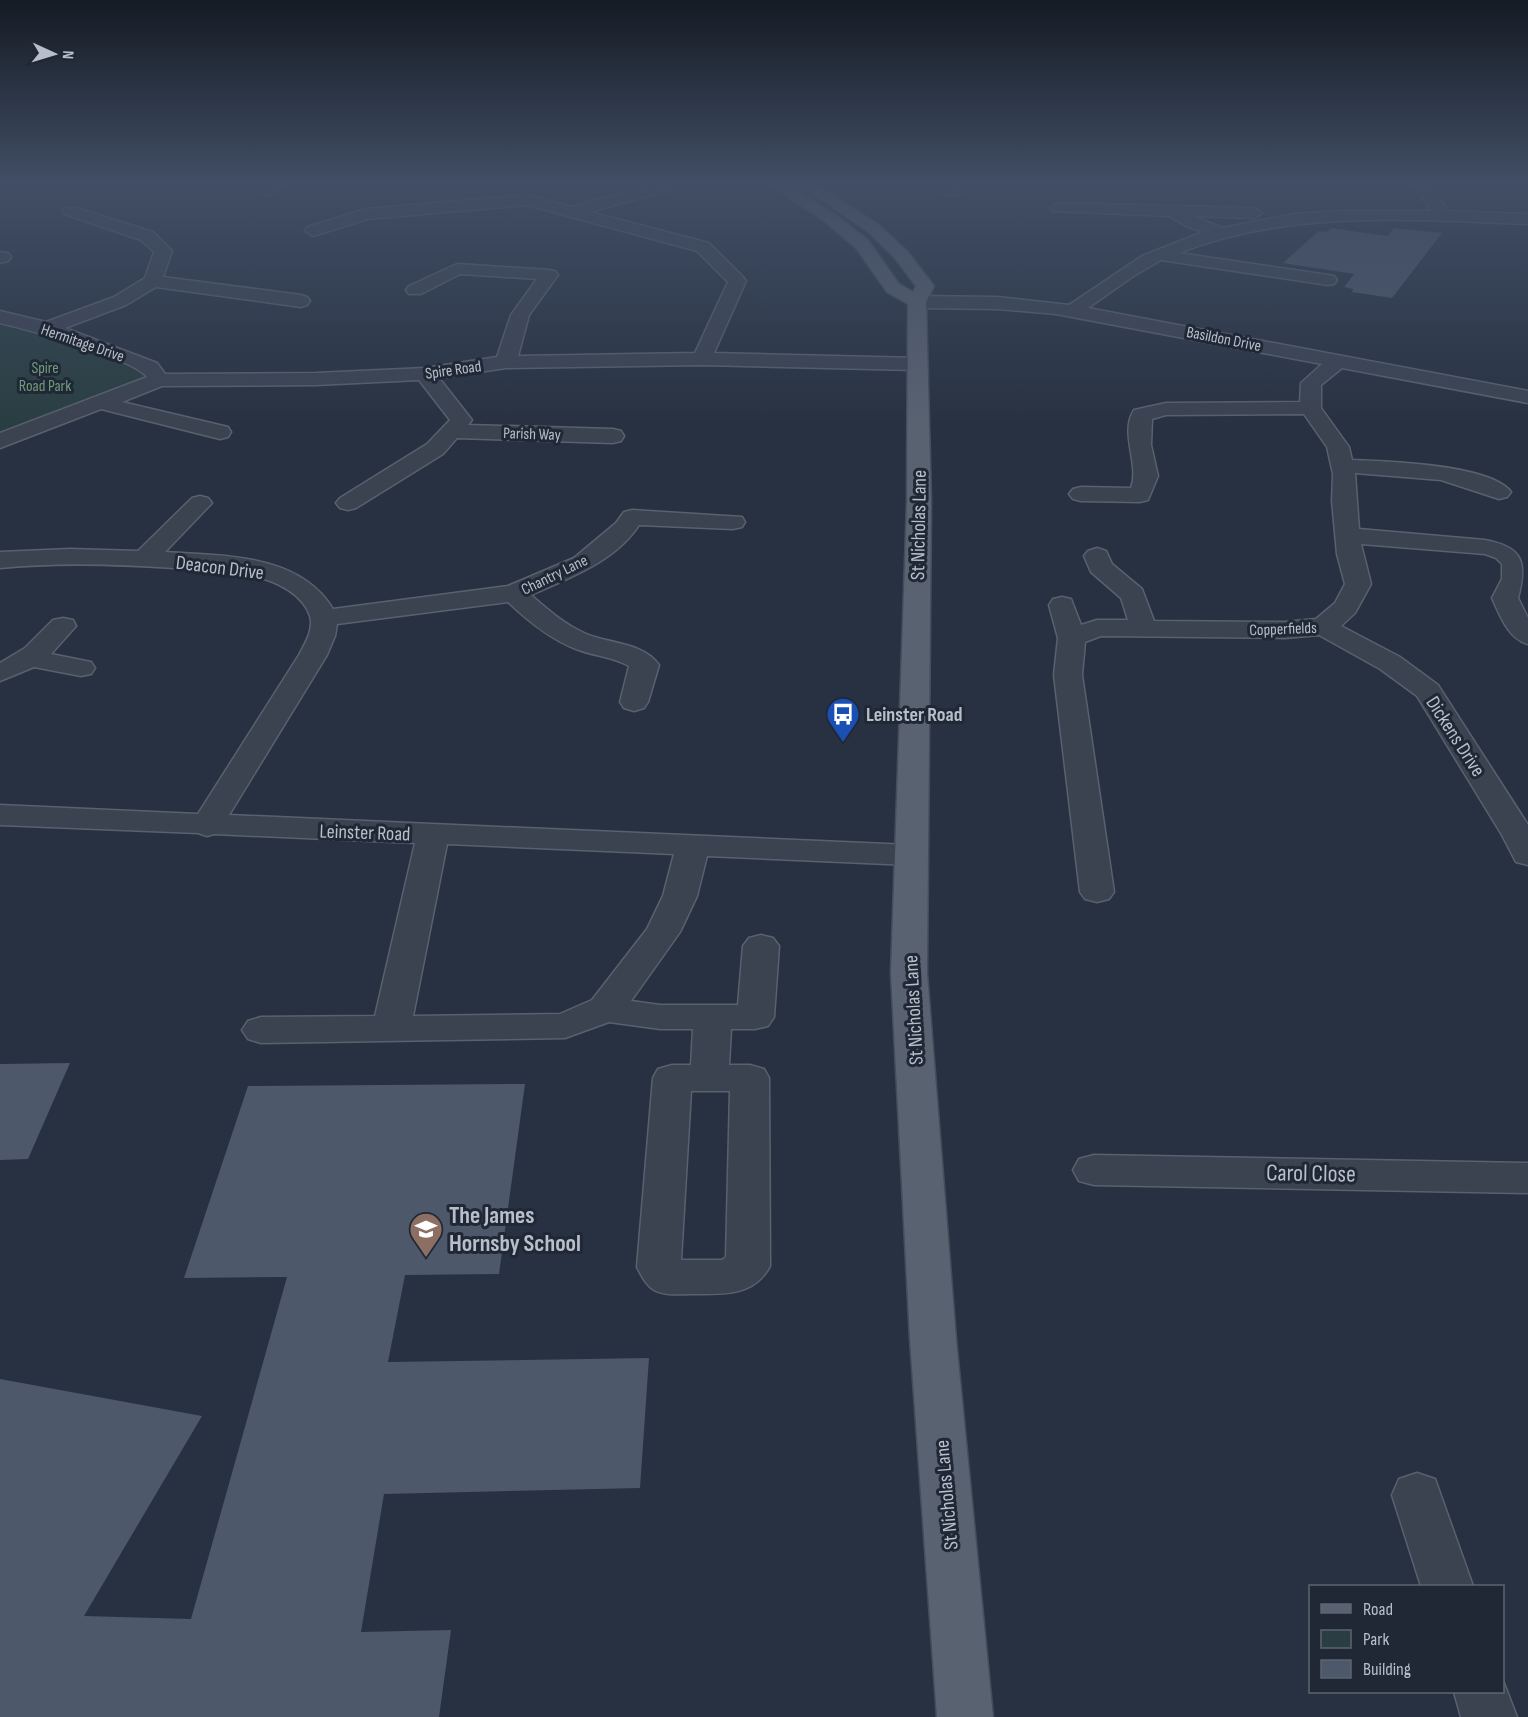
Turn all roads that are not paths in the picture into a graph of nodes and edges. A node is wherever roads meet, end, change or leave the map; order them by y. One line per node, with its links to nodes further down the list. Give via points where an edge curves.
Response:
1 (158, 265): 8 (street)
2 (721, 265): 17 (street, via 737,281)
3 (878, 265): 11 (main road, via 893,288)
4 (913, 265): 11 (main road, St Nicholas Lane, via 925,286)
5 (1142, 265): 12 (street)
6 (1227, 265): 7 (street)
7 (1328, 280)
8 (153, 281): 10 (street); 16 (street, via 120,301)
9 (415, 290): 19 (street, via 457,269 549,275 520,315)
10 (302, 301)
11 (917, 302): 12 (street, Basildon Drive, via 997,303); 20 (main road, St Nicholas Lane)
12 (1072, 311): 18 (street, Basildon Drive)
13 (0, 316): 14 (street, Hermitage Drive)
14 (19, 321): 15 (street); 16 (street, Hermitage Drive)
15 (0, 326)
16 (47, 328): 22 (street, Hermitage Drive, via 150,367)
17 (702, 359): 19 (street, Spire Road); 20 (street, Spire Road)
18 (1338, 361): 23 (street, Basildon Drive); 25 (street, via 1311,383)
19 (506, 362): 21 (street, Spire Road)
20 (916, 364): 56 (main road, St Nicholas Lane, via 919,502)
21 (425, 374): 22 (street, Spire Road); 26 (street, via 460,420)
22 (159, 380): 24 (street, Spire Road)
23 (1528, 397)
24 (101, 403): 27 (street); 29 (street, Spire Road)
25 (1310, 408): 30 (street, Copperfields, via 1338,447); 32 (street, via 1177,408 1142,415 1140,445 1147,476 1140,495)
26 (451, 431): 28 (street, Parish Way); 34 (street, via 435,449)
27 (220, 432)
28 (613, 436)
29 (0, 441)
30 (1342, 466): 31 (street, via 1446,472); 36 (street, Copperfields)
31 (1499, 492)
32 (1080, 494)
33 (200, 503): 38 (street)
34 (348, 503)
35 (733, 522): 40 (street, Chantry Lane, via 632,517 625,528 583,562)
36 (1348, 535): 45 (street, Copperfields, via 1358,584 1346,607); 46 (street, via 1507,552 1515,561 1516,571 1505,598)
37 (1096, 556): 44 (street, via 1100,567 1133,595)
38 (145, 558): 39 (street, Deacon Drive, via 52,556); 42 (street, Deacon Drive, via 248,567 278,575 300,586 316,601)
39 (0, 560)
40 (514, 593): 42 (street, Chantry Lane); 51 (street, via 562,632 583,643 638,658 645,665)
41 (1062, 605): 47 (street)
42 (324, 618): 53 (street, via 323,635 314,655)
43 (63, 626): 48 (street)
44 (1143, 627): 45 (street, Copperfields); 47 (street, Copperfields, via 1097,628)
45 (1324, 627): 57 (street, Dickens Drive, via 1390,663 1428,691)
46 (1528, 636)
47 (1072, 638): 58 (street, via 1068,675)
48 (30, 658): 49 (street); 50 (street)
49 (81, 668)
50 (0, 673)
51 (634, 702)
52 (0, 815): 53 (street, Leinster Road)
53 (207, 826): 54 (street, Leinster Road)
54 (433, 835): 55 (street, Leinster Road); 63 (street)
55 (693, 846): 56 (street, Leinster Road); 60 (street, via 680,896 663,932)
56 (910, 855): 70 (main road, St Nicholas Lane, via 909,973 933,1339)
57 (1528, 855)
58 (1097, 892)
59 (761, 946): 61 (street, via 754,1017)
60 (605, 1009): 61 (street, via 660,1017); 63 (street, via 565,1026)
61 (713, 1017): 64 (street)
62 (261, 1030): 63 (street)
63 (391, 1030)
64 (709, 1078): 64 (street, via 672,1078 658,1267 668,1277 728,1277 748,1266 750,1078)
65 (1094, 1170): 66 (street, Carol Close)
66 (1528, 1178)
67 (1417, 1495): 68 (street)
68 (1446, 1585)
69 (1481, 1693): 71 (street)
70 (965, 1717)
71 (1489, 1717)

